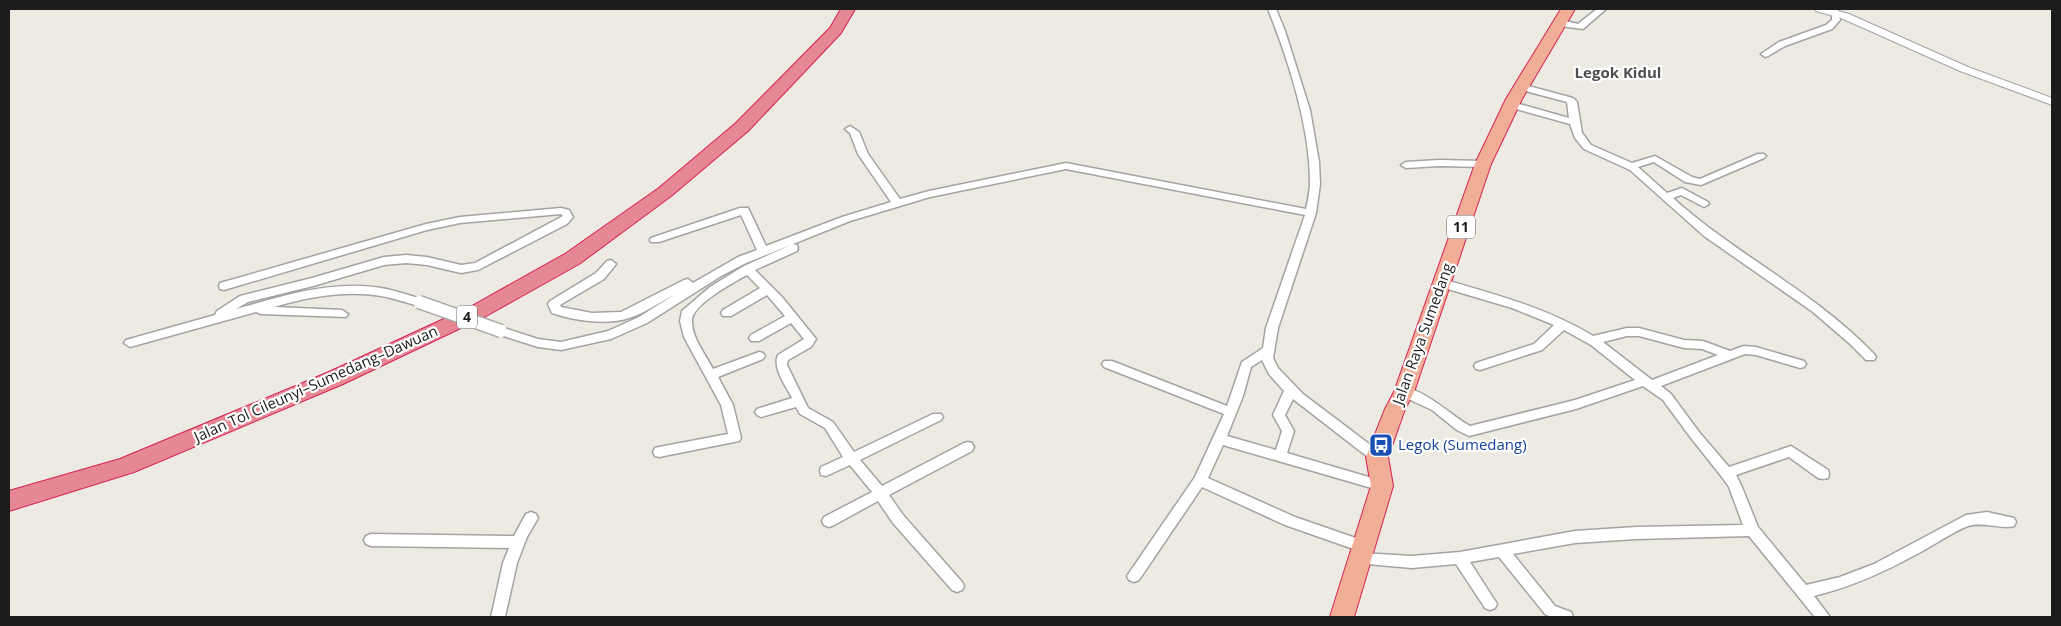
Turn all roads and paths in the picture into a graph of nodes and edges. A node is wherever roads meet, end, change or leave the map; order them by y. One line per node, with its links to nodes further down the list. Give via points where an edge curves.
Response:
1 (836, 9): 66 (highway, Jalan Tol Cileunyi–Sumedang–Dawuan / 4, via 824,28 730,123 653,188 562,252 471,303 331,368 125,453)
2 (848, 9): 68 (highway, Jalan Tol Cileunyi–Sumedang–Dawuan / 4, via 836,30 742,127 665,192 572,259 479,311 336,378 126,466)
3 (1272, 9): 21 (street, via 1304,110 1316,174)
4 (1602, 9): 7 (street, via 1580,27)
5 (1820, 9): 6 (street)
6 (1835, 12): 8 (street, via 1836,20 1829,27 1790,40); 10 (street, via 1964,69)
7 (1564, 16): 9 (highway, Jalan Raya Sumedang / 11)
8 (1765, 54)
9 (1521, 87): 11 (highway, Jalan Raya Sumedang / 11); 12 (street, via 1570,100)
10 (2052, 102)
11 (1512, 105): 12 (street); 15 (highway, Jalan Raya Sumedang / 11)
12 (1575, 122): 17 (street, via 1579,137 1589,149)
13 (850, 129): 19 (street, via 863,154)
14 (1761, 156): 17 (street, via 1701,182 1690,180 1655,159)
15 (1483, 164): 16 (street); 28 (highway, Jalan Raya Sumedang / 11)
16 (1406, 165)
17 (1631, 166): 18 (street)
18 (1665, 197): 20 (street, via 1682,191); 43 (street, via 1719,242 1832,320)
19 (898, 204): 21 (street, via 1071,165); 22 (street)
20 (1704, 204)
21 (1311, 214): 40 (street)
22 (846, 219): 24 (street); 26 (street, via 844,225 826,235)
23 (655, 240): 24 (street, via 744,210)
24 (763, 251): 27 (street)
25 (611, 264): 27 (street, via 600,276 554,304 556,310 567,314 619,317 698,278)
26 (748, 269): 30 (street); 47 (street, via 688,311 686,321 690,336)
27 (717, 273): 31 (street, bridge, via 643,320 602,338 561,346 538,343 380,292 325,292)
28 (1442, 282): 36 (street, via 1510,303); 50 (highway, Jalan Raya Sumedang / 11)
29 (224, 286): 34 (street, via 460,220 561,211 568,217 478,266 461,269 427,261 384,261 244,299 229,307)
30 (768, 289): 32 (street); 35 (street)
31 (249, 309): 33 (street); 34 (street)
32 (727, 313)
33 (342, 314)
34 (221, 317): 39 (street)
35 (792, 317): 37 (street); 51 (street, via 810,339 782,358 781,365)
36 (1562, 324): 38 (street); 46 (street, via 1538,347)
37 (755, 338)
38 (1592, 340): 41 (street, via 1639,332); 48 (street)
39 (130, 343)
40 (1267, 351): 49 (street, via 1270,367); 53 (street, via 1246,365)
41 (1729, 355): 45 (street, via 1750,350); 48 (street)
42 (759, 356): 47 (street)
43 (1870, 357)
44 (1108, 364): 53 (street)
45 (1800, 364)
46 (1480, 366)
47 (711, 375): 57 (street, via 727,405 735,438)
48 (1648, 383): 50 (street, via 1469,431 1436,407); 62 (street, via 1667,397)
49 (1291, 390): 58 (street, via 1279,415 1288,431); 59 (street)
50 (1404, 392): 59 (highway, Jalan Raya Sumedang / 11)
51 (799, 400): 52 (street); 60 (street, via 804,411 829,425)
52 (761, 412)
53 (1230, 412): 55 (street)
54 (937, 418): 60 (street)
55 (1220, 439): 58 (street); 64 (street)
56 (968, 447): 67 (street)
57 (660, 452)
58 (1280, 457): 65 (street)
59 (1377, 457): 65 (highway)
60 (851, 458): 61 (street); 67 (street)
61 (826, 471)
62 (1727, 473): 63 (street, via 1791,451); 72 (street, via 1735,485)
63 (1824, 474)
64 (1200, 480): 76 (street); 78 (street)
65 (1382, 486): 76 (highway)
66 (9, 487)
67 (881, 494): 70 (street); 79 (street, via 898,520)
68 (9, 501)
69 (531, 518): 74 (street)
70 (829, 521)
71 (2009, 522): 80 (street, via 1988,518 1966,521 1879,568 1841,583)
72 (1752, 530): 75 (street, via 1575,538); 80 (street)
73 (371, 540): 74 (street)
74 (518, 542): 82 (street)
75 (1502, 550): 77 (street); 84 (street, via 1550,610)
76 (1363, 553): 77 (street, via 1412,562); 83 (highway)
77 (1460, 558): 81 (street)
78 (1134, 576)
79 (957, 586)
80 (1803, 592): 85 (street)
81 (1490, 604)
82 (498, 617)
83 (1342, 617)
84 (1566, 617)
85 (1823, 617)

